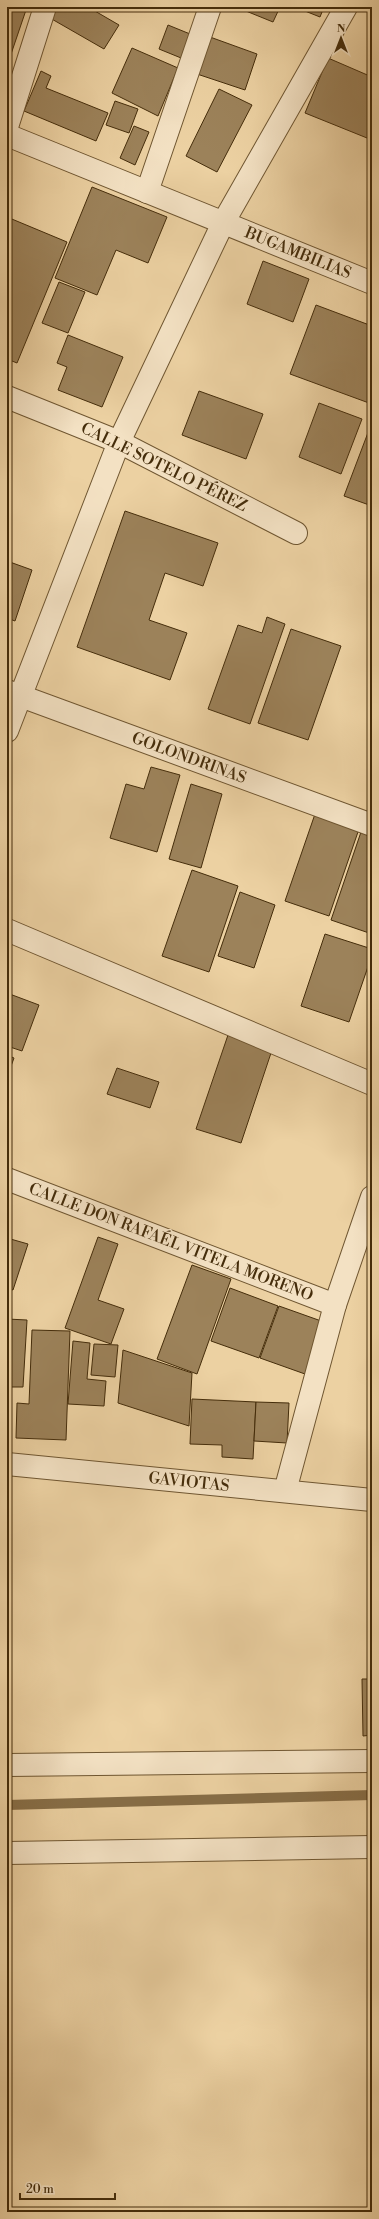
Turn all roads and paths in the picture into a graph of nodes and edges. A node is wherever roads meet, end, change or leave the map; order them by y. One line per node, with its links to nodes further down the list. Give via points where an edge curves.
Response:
1 (45, 7): 4 (street)
2 (210, 7): 6 (street)
3 (346, 7): 7 (street)
4 (7, 126)
5 (7, 135): 6 (street, BUGAMBILIAS)
6 (147, 192): 7 (street, BUGAMBILIAS)
7 (223, 223): 8 (street, BUGAMBILIAS); 10 (street)
8 (372, 283)
9 (7, 397): 10 (street, CALLE SOTELO PÉREZ)
10 (119, 442): 11 (street, CALLE SOTELO PÉREZ); 12 (street)
11 (296, 532)
12 (13, 694): 13 (street); 14 (street, GOLONDRINAS)
13 (7, 732)
14 (372, 825)
15 (7, 930): 16 (street)
16 (372, 1084)
17 (7, 1179): 19 (street, CALLE DON RAFAÉL VITELA MORENO)
18 (372, 1197): 19 (street)
19 (335, 1305): 21 (street)
20 (7, 1464): 21 (street, GAVIOTAS)
21 (285, 1491): 22 (street, GAVIOTAS)
22 (372, 1500)
23 (372, 1761): 24 (street)
24 (7, 1765)
25 (372, 1847): 26 (street)
26 (7, 1853)

